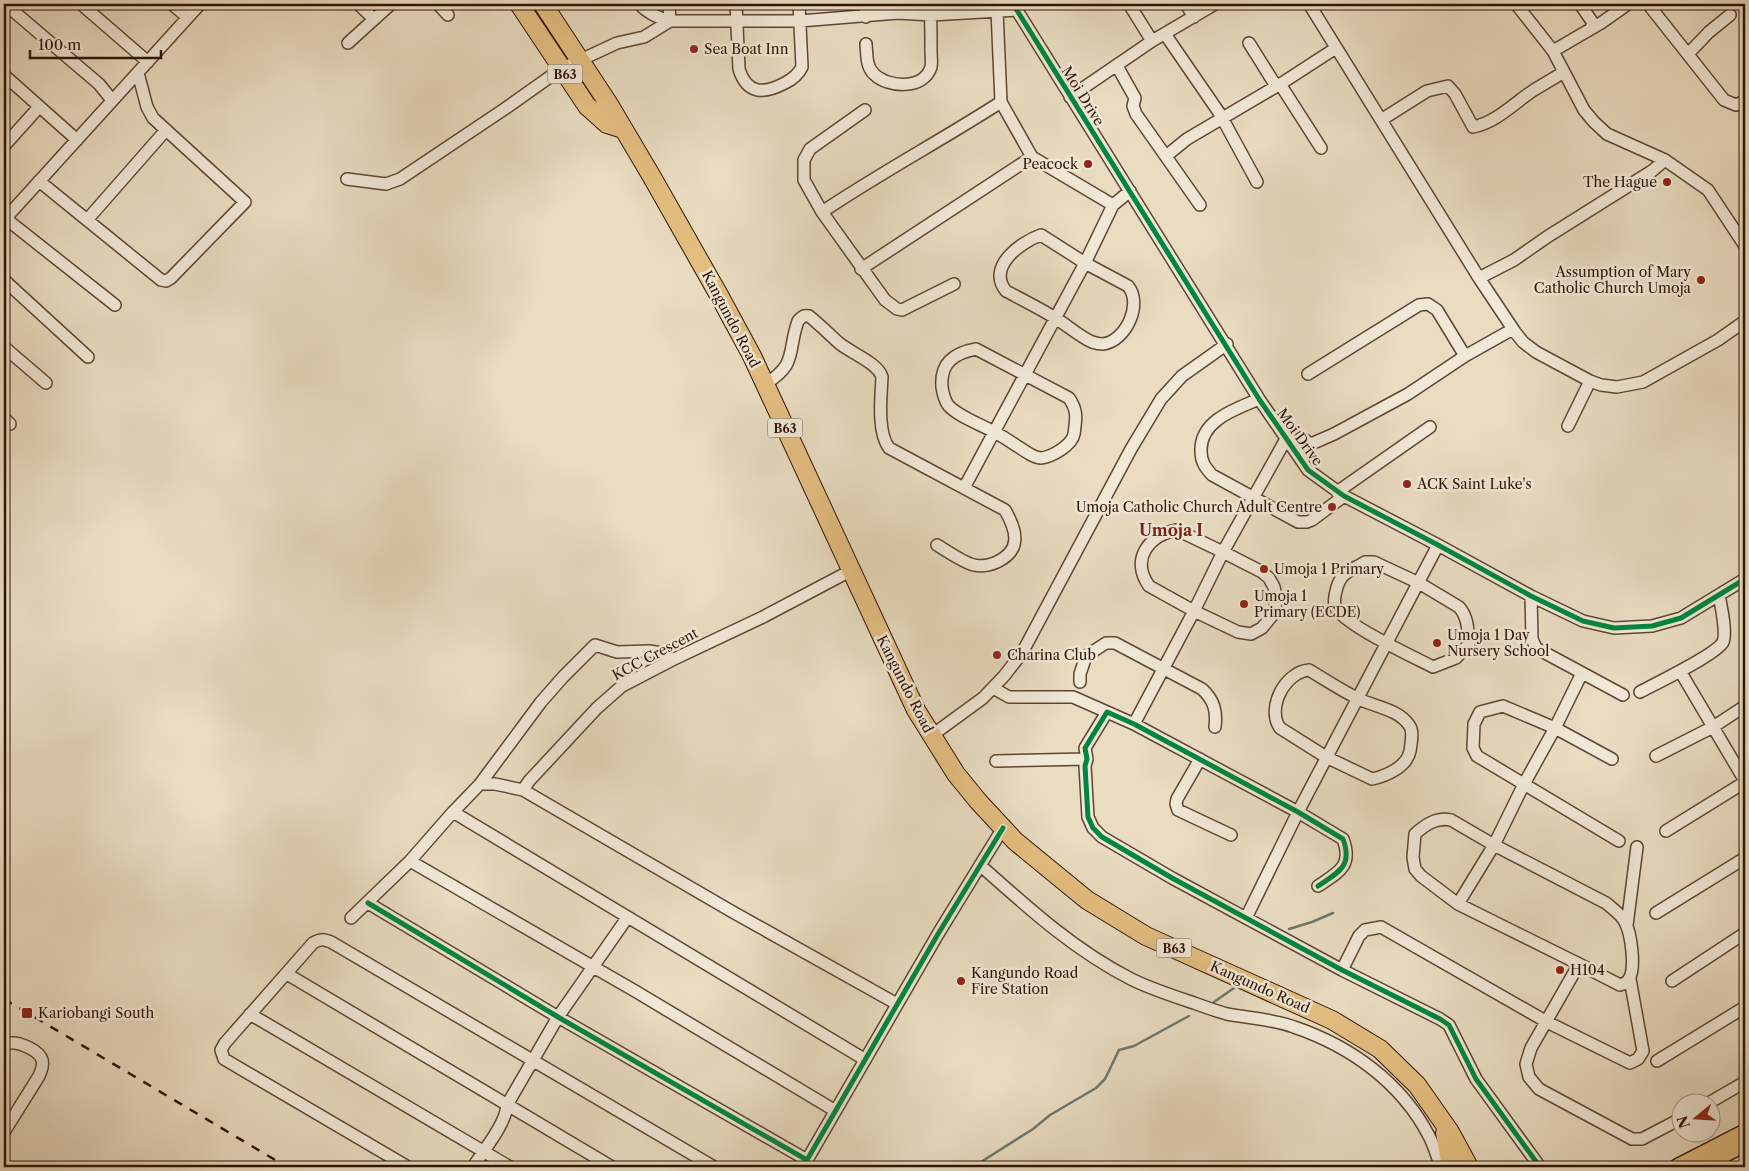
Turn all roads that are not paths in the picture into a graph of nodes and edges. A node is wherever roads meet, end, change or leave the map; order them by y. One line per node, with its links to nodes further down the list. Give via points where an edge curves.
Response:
1 (5, 4): 53 (street, via 99,84)
2 (81, 4): 45 (street)
3 (172, 4): 28 (street)
4 (200, 4): 28 (street)
5 (358, 4): 31 (street)
6 (391, 4): 31 (street)
7 (438, 4): 26 (street)
8 (519, 4): 47 (highway, B63)
9 (543, 4): 44 (highway, Kangundo Road / B63)
10 (639, 4): 33 (street, via 648,13)
11 (670, 4): 33 (street)
12 (736, 4): 34 (street)
13 (799, 4): 32 (street)
14 (865, 4): 29 (street)
15 (1129, 4): 37 (street)
16 (1186, 4): 30 (street)
17 (1215, 4): 30 (street)
18 (1516, 4): 42 (street)
19 (1580, 4): 35 (street, via 1593,23)
20 (1628, 4): 35 (street)
21 (1648, 4): 43 (street)
22 (1015, 7): 25 (street); 52 (street, Moi Drive)
23 (1311, 7): 41 (street)
24 (930, 9): 25 (street); 29 (street); 40 (street, via 931,66 923,77 901,85 889,83 873,74)
25 (998, 11): 55 (street)
26 (448, 14)
27 (1730, 15): 43 (street)
28 (188, 17): 45 (street)
29 (866, 17): 32 (street)
30 (1194, 17): 36 (street)
31 (374, 19): 39 (street)
32 (800, 20): 34 (street); 34 (street, via 802,67 788,81 766,91 749,86 742,79)
33 (670, 21): 34 (street); 44 (street, via 644,37 617,43)
34 (737, 22)
35 (1591, 28): 42 (street)
36 (1165, 34): 37 (street); 58 (street)
37 (1152, 41): 46 (street)
38 (1249, 42): 51 (street)
39 (348, 43)
40 (866, 44)
41 (1336, 48): 51 (street); 59 (street)
42 (1553, 51): 48 (street)
43 (1688, 54): 54 (street, via 1724,100 1736,105)
44 (580, 59): 47 (street); 61 (highway, Kangundo Road / B63)
45 (148, 62): 49 (street)
46 (1117, 66): 52 (street); 65 (street, via 1135,98 1136,114)
47 (561, 69): 61 (highway, B63, via 597,117); 68 (street, via 400,179 386,184)
48 (1564, 72): 59 (street, via 1483,125 1473,127 1448,86 1427,91); 67 (street, via 1584,110 1607,134)
49 (138, 73): 53 (street); 60 (street, via 150,113)
50 (4, 75): 56 (street)
51 (1278, 85): 58 (street); 64 (street)
52 (1070, 96): 71 (street, Moi Drive)
53 (112, 100): 62 (street)
54 (1745, 101)
55 (1001, 102): 66 (street); 74 (street)
56 (39, 107): 62 (street); 63 (street)
57 (865, 110): 74 (street, via 810,149 804,160 804,180)
58 (1221, 118): 65 (street); 70 (street)
59 (1381, 120): 80 (street)
60 (166, 130): 76 (street); 76 (street, via 245,202 166,281)
61 (623, 130): 95 (highway, Kangundo Road / B63, via 717,291)
62 (77, 140): 69 (street)
63 (4, 146)
64 (1322, 148)
65 (1166, 156): 73 (street)
66 (1032, 157): 72 (street); 79 (street)
67 (1665, 160): 77 (street, via 1708,190); 80 (street, via 1514,260)
68 (347, 179)
69 (39, 181): 75 (street); 76 (street)
70 (1257, 182)
71 (1130, 191): 72 (street); 87 (street, Moi Drive)
72 (1113, 205): 78 (street)
73 (1200, 205)
74 (822, 212): 79 (street)
75 (4, 219): 83 (street)
76 (87, 220)
77 (1745, 246)
78 (1085, 262): 84 (street); 84 (street, via 1132,290 1130,323 1121,334 1102,344 1092,342); 84 (street, via 1041,235 1009,254 1001,274 1006,291)
79 (861, 269): 82 (street, via 885,300 902,310)
80 (1479, 278): 86 (street)
81 (4, 280): 90 (street)
82 (954, 284)
83 (115, 305)
84 (1055, 318): 92 (street)
85 (1745, 321): 93 (street, via 1643,382 1617,387)
86 (1513, 329): 89 (street); 93 (street, via 1536,352)
87 (1227, 344): 96 (street, Moi Drive); 119 (street, via 1182,376 1161,399 1022,652)
88 (4, 347): 94 (street)
89 (1465, 356): 91 (street, via 1437,310 1426,304); 100 (street, via 1408,394 1334,434 1311,444 1302,438)
90 (88, 357)
91 (1308, 374)
92 (1024, 375): 99 (street); 99 (street, via 1069,398 1076,407 1073,439 1051,455 1040,458); 99 (street, via 976,349 952,359 944,368 943,396 947,404)
93 (1590, 381): 97 (street)
94 (46, 383)
95 (764, 384): 101 (street, via 778,376 787,365 798,321 802,316 809,316 840,344 880,372 883,441 889,448); 107 (highway, Kangundo Road / B63)
96 (1259, 399): 100 (street, Moi Drive); 103 (street, via 1211,425 1201,443 1201,460 1205,468)
97 (1568, 426)
98 (1430, 427): 102 (street)
99 (995, 432): 101 (street)
100 (1288, 442): 102 (street, Moi Drive, via 1308,470); 103 (street)
101 (964, 488): 104 (street, via 1005,510 1016,535 1014,546 1007,557 989,565 973,565)
102 (1340, 494): 103 (street, via 1319,516 1306,522 1298,522); 105 (street, Moi Drive)
103 (1253, 498): 106 (street)
104 (936, 545)
105 (1438, 545): 109 (street); 111 (street, Moi Drive)
106 (1223, 552): 112 (street); 112 (street, via 1177,530 1154,539 1144,549 1144,580); 112 (street, via 1269,578 1276,596 1275,612 1262,628 1251,634 1238,632)
107 (850, 571): 114 (street, KCC Crescent); 129 (highway, Kangundo Road / B63)
108 (1745, 579): 110 (street, Moi Drive)
109 (1419, 583): 113 (street); 113 (street, via 1374,562 1365,562 1343,574 1336,591 1335,606 1339,615); 113 (street, via 1464,612 1469,644 1456,658 1433,667)
110 (1719, 595): 111 (street, Moi Drive, via 1681,618 1652,626 1614,628 1583,621); 116 (street, via 1722,642)
111 (1531, 596): 117 (street, via 1534,645)
112 (1194, 612): 115 (street)
113 (1386, 643): 122 (street)
114 (672, 660): 137 (street, via 649,651 617,652 595,645 541,702); 139 (street, KCC Crescent, via 612,693)
115 (1163, 667): 118 (street, via 1115,643 1106,643 1086,656); 125 (street); 126 (street, via 1209,695 1214,704)
116 (1680, 671): 120 (street); 127 (street)
117 (1582, 673): 121 (street); 128 (street)
118 (1080, 682)
119 (993, 688): 124 (street, via 1009,697 1073,697); 129 (street)
120 (1640, 692)
121 (1623, 695)
122 (1358, 699): 130 (street); 130 (street, via 1401,716 1411,727 1409,754 1392,772 1372,779); 130 (street, via 1309,670 1300,671 1277,698 1276,722 1280,728)
123 (1745, 706): 127 (street)
124 (1107, 712): 125 (street); 132 (street, via 1085,748)
125 (1134, 724): 133 (street)
126 (1215, 727)
127 (1713, 727): 131 (street); 136 (street)
128 (1555, 728): 134 (street); 138 (street); 138 (street, via 1503,706 1480,712 1474,724 1473,748 1477,756)
129 (931, 736): 142 (highway, Kangundo Road / B63, via 956,774)
130 (1326, 756): 141 (street)
131 (1656, 756)
132 (1087, 759): 135 (street); 157 (street, via 1088,817 1102,837)
133 (1200, 759): 141 (street); 144 (street, via 1177,800 1178,810)
134 (1612, 759)
135 (996, 761)
136 (1745, 781): 143 (street)
137 (480, 784): 139 (street); 140 (street)
138 (1524, 784): 145 (street); 146 (street)
139 (523, 790): 166 (street)
140 (453, 812): 149 (street); 156 (street)
141 (1298, 812): 151 (street, via 1337,834 1346,846 1344,866); 157 (street)
142 (1002, 828): 150 (street); 179 (highway, Kangundo Road / B63, via 1086,900 1146,936 1332,1020 1380,1049 1417,1085)
143 (1666, 831)
144 (1231, 835)
145 (1619, 841)
146 (1494, 845): 153 (street); 153 (street, via 1444,819 1427,824 1414,834 1416,870); 158 (street, via 1606,903)
147 (1637, 847): 158 (street)
148 (1745, 858): 154 (street)
149 (410, 861): 152 (street); 161 (street)
150 (980, 865): 166 (street); 191 (street, via 1089,955 1132,979 1224,1013 1292,1026 1330,1041 1353,1055 1381,1075 1405,1100 1430,1137)
151 (1318, 886)
152 (368, 903): 155 (street); 169 (street)
153 (1458, 904): 160 (street)
154 (1656, 913)
155 (351, 918)
156 (627, 918): 161 (street); 173 (street)
157 (1246, 918): 162 (street)
158 (1627, 925): 164 (street, via 1631,945)
159 (1745, 933): 165 (street)
160 (1579, 964): 164 (street, via 1620,985); 170 (street)
161 (592, 967): 169 (street); 178 (street)
162 (1342, 970): 170 (street, via 1359,936 1365,930 1381,927); 194 (street, via 1449,1025 1476,1079)
163 (286, 974): 168 (street); 172 (street, via 313,943 324,939); 177 (street)
164 (1630, 979): 170 (street, via 1643,1051 1638,1059 1630,1063)
165 (1672, 980)
166 (897, 1004): 173 (street)
167 (1745, 1006): 174 (street)
168 (250, 1014): 184 (street); 186 (street, via 221,1050 224,1059)
169 (558, 1016): 172 (street); 185 (street)
170 (1547, 1022): 180 (street, via 1531,1048 1526,1064 1529,1077 1539,1089 1632,1139 1642,1139)
171 (4, 1046): 181 (street, via 19,1044 34,1051 43,1062 39,1076)
172 (534, 1060): 177 (street); 190 (street)
173 (864, 1060): 178 (street)
174 (1657, 1061)
175 (1745, 1082): 176 (street)
176 (1722, 1095)
177 (507, 1105): 184 (street, via 502,1121); 189 (street)
178 (834, 1110): 185 (street)
179 (1442, 1123): 192 (highway); 193 (highway, Kangundo Road)
180 (1672, 1123)
181 (4, 1132)
182 (1745, 1132): 195 (main road)
183 (1745, 1144): 196 (main road)
184 (483, 1151): 187 (street); 188 (street)
185 (804, 1163)
186 (408, 1167)
187 (473, 1167)
188 (510, 1167)
189 (612, 1167)
190 (714, 1167)
191 (1441, 1167)
192 (1451, 1167)
193 (1469, 1167)
194 (1540, 1167)
195 (1677, 1167)
196 (1699, 1167)

